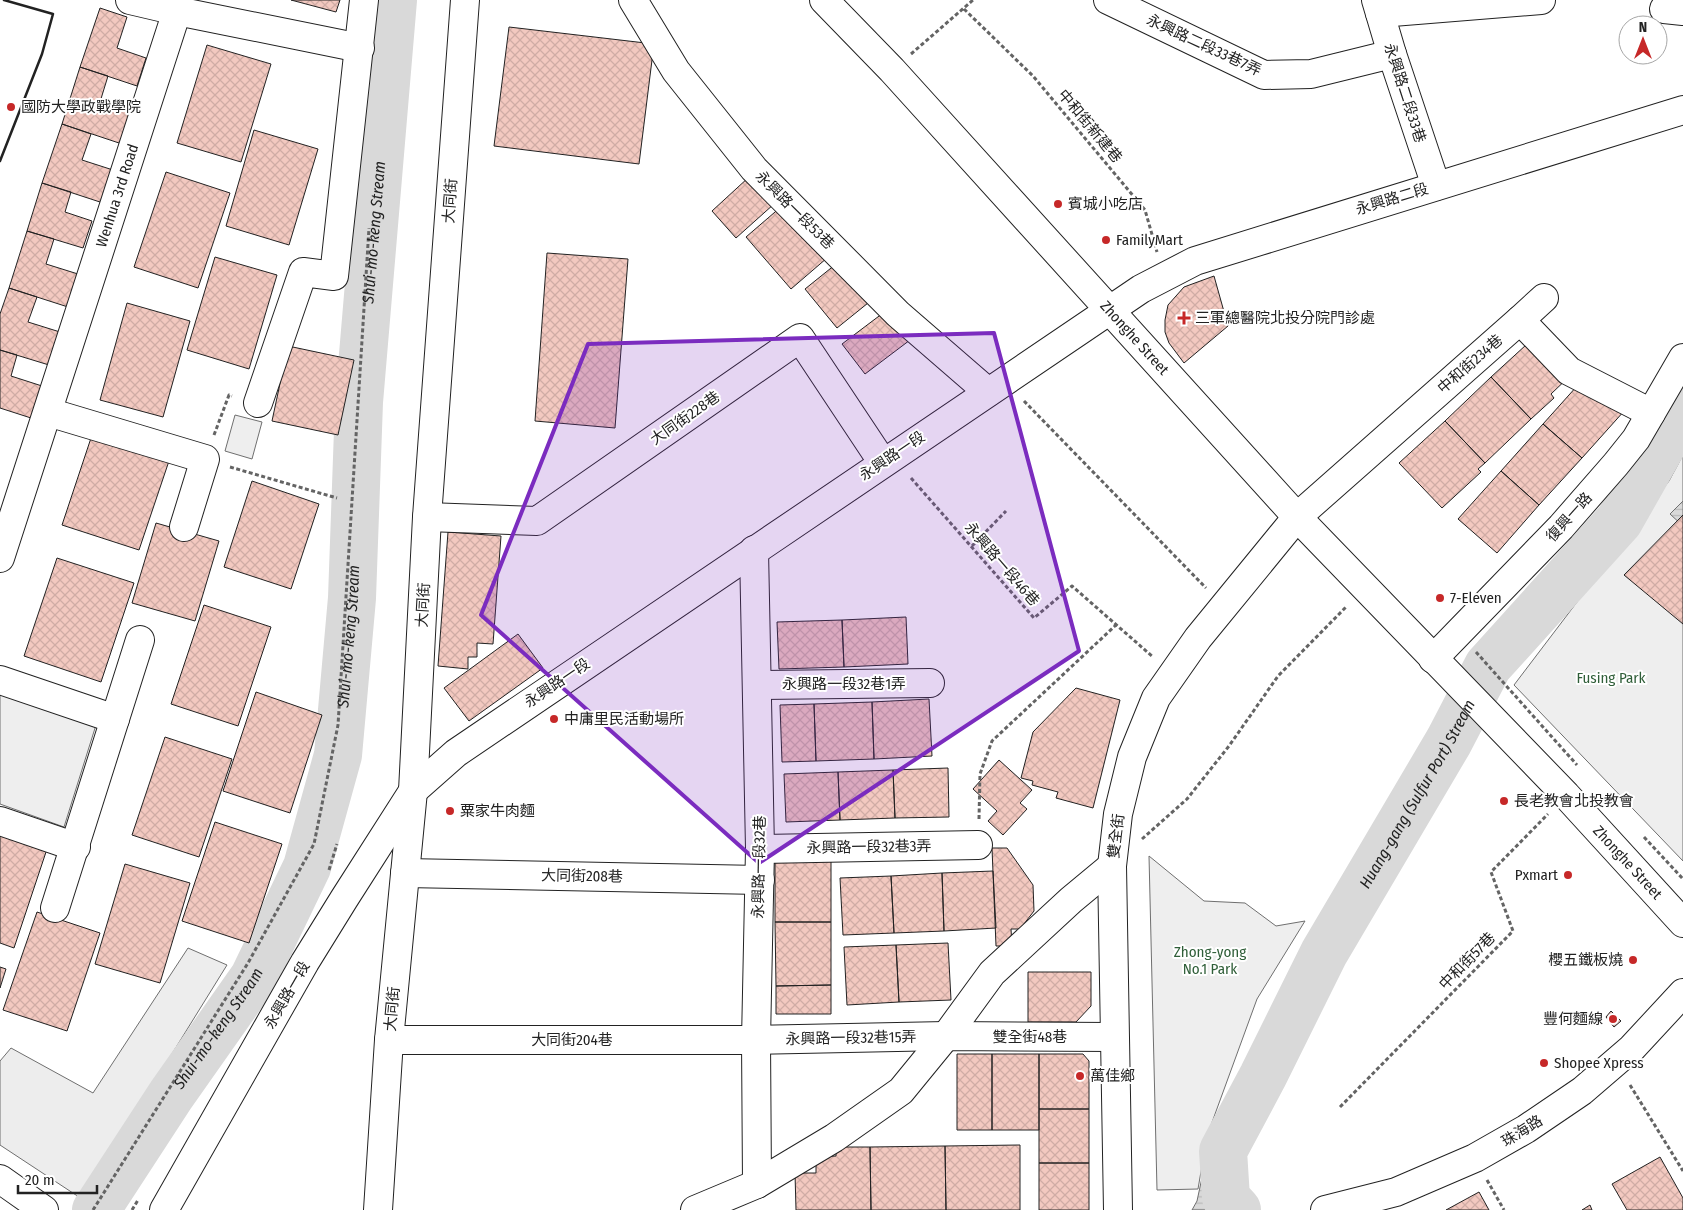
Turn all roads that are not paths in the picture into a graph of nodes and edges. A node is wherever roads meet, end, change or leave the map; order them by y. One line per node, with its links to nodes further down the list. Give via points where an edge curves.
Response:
1 (130, 0): 9 (street)
2 (364, 0): 10 (street)
3 (465, 0): 23 (street, 大同街)
4 (633, 0): 18 (street, 永興路一段53巷, via 676,71 754,169 898,314)
5 (824, 0): 15 (street, Zhonghe Street, via 892,70)
6 (1108, 0): 11 (street, 永興路二段33巷7弄, via 1264,75 1311,74)
7 (1541, 0): 8 (street)
8 (1378, 7): 11 (street, 永興路二段33巷)
9 (177, 11): 10 (street); 20 (street, Wenhua 3rd Road)
10 (360, 48): 19 (street, via 334,276 302,272)
11 (1392, 54): 13 (street, 永興路二段33巷)
12 (1683, 110): 13 (street, 永興路二段)
13 (1436, 186): 15 (street, 永興路二段, via 1195,261 1141,289)
14 (1544, 298): 16 (street, 中和街234巷)
15 (1110, 310): 18 (street, 永興路一段); 24 (street, Zhonghe Street)
16 (1520, 320): 21 (street, via 1569,371); 24 (street, 中和街234巷)
17 (1683, 358): 21 (street, 復興一路)
18 (996, 387): 22 (street, 永興路一段)
19 (258, 403)
20 (48, 412): 25 (street, via 205,459); 27 (street, Wenhua 3rd Road)
21 (1651, 413): 29 (street, 復興一路, via 1636,439)
22 (888, 459): 23 (street, 大同街228巷, via 800,338 537,521); 26 (street, 永興路一段)
23 (428, 517): 34 (street, 大同街)
24 (1298, 517): 29 (street, Zhonghe Street); 39 (street, 雙全街, via 1198,638 1156,698 1132,757 1118,814)
25 (184, 527)
26 (754, 550): 32 (street, 永興路一段32巷); 34 (street, 永興路一段, via 456,753)
27 (0, 558)
28 (140, 640): 33 (street)
29 (1441, 666): 43 (street, Zhonghe Street)
30 (0, 680): 33 (street)
31 (930, 683): 32 (street, 永興路一段32巷1弄)
32 (758, 685): 38 (street, 永興路一段32巷)
33 (115, 719): 37 (street)
34 (413, 791): 40 (street, 大同街); 52 (street, 永興路一段, via 305,962)
35 (0, 821): 37 (street)
36 (978, 845): 38 (street, 永興路一段32巷3弄)
37 (76, 846): 42 (street)
38 (760, 849): 41 (street, 永興路一段32巷)
39 (1112, 866): 45 (street, via 992,973); 46 (street, 雙全街)
40 (405, 872): 41 (street, 大同街208巷); 47 (street, 大同街)
41 (760, 880): 48 (street, 永興路一段32巷)
42 (55, 908)
43 (1683, 923)
44 (1683, 993): 56 (street, 珠海路, via 1616,1062 1582,1091 1526,1129 1475,1158 1396,1192)
45 (946, 1036): 46 (street, 雙全街48巷); 48 (street, 永興路一段32巷15弄); 50 (street, via 901,1091 834,1138)
46 (1114, 1037): 55 (street, 雙全街)
47 (389, 1040): 48 (street, 大同街204巷); 53 (street, 大同街)
48 (756, 1040): 50 (street, 永興路一段32巷)
49 (0, 1180): 51 (street)
50 (757, 1184): 54 (street)
51 (44, 1210)
52 (164, 1210)
53 (378, 1210)
54 (695, 1210)
55 (1118, 1210)
56 (1325, 1210)

